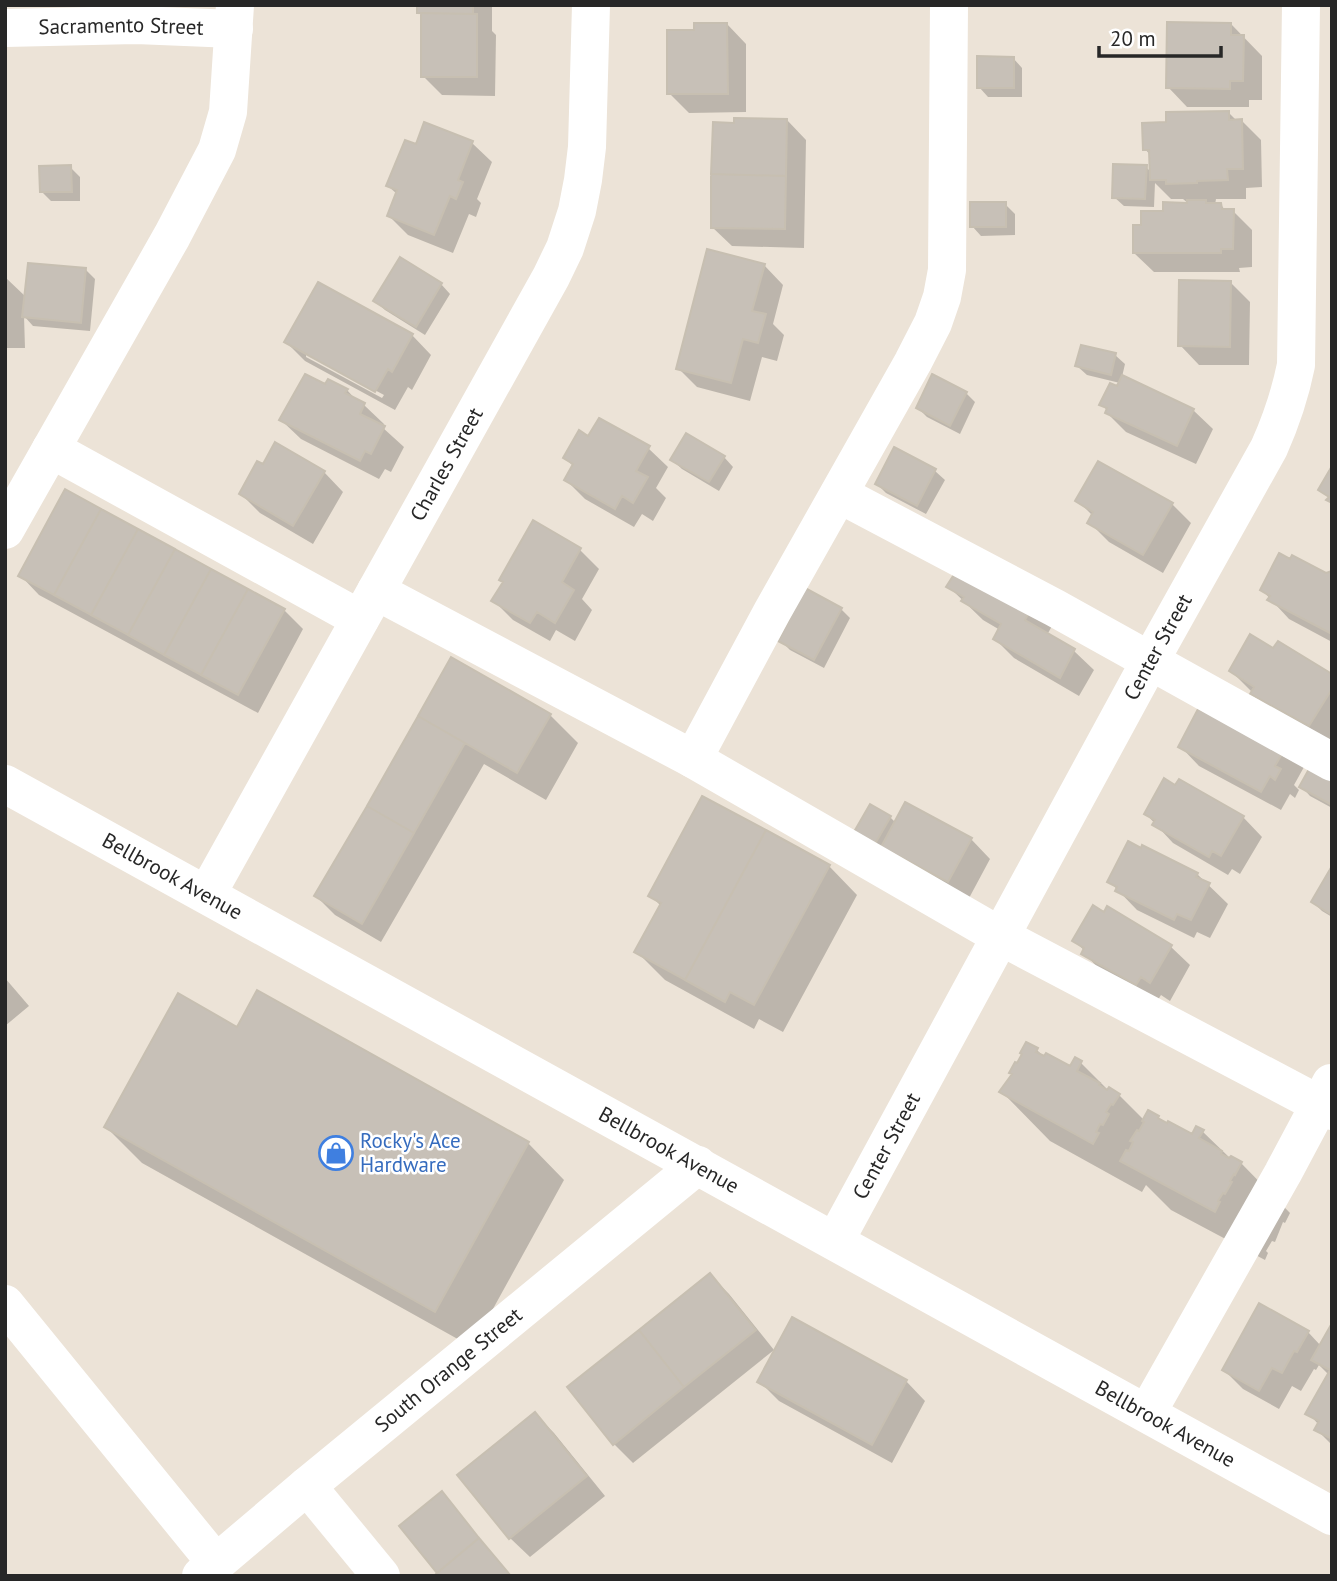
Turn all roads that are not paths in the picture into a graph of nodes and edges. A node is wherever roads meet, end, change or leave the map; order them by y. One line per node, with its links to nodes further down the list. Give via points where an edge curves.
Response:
1 (591, 5): 9 (street, Charles Street, via 587,147 577,211 565,248)
2 (949, 5): 7 (street, via 947,270 942,297 913,362)
3 (1301, 5): 10 (street, Center Street, via 1296,365 1290,394 1269,448)
4 (234, 17): 5 (street, Sacramento Street); 6 (street, via 228,111 217,150)
5 (5, 28)
6 (51, 449): 8 (street); 9 (street)
7 (839, 494): 10 (street); 11 (street)
8 (5, 530)
9 (368, 605): 11 (street); 14 (street, Charles Street)
10 (1150, 661): 12 (street); 15 (street, Center Street)
11 (693, 759): 15 (street)
12 (1332, 762)
13 (5, 784): 14 (street, Bellbrook Avenue)
14 (206, 894): 17 (street, Bellbrook Avenue)
15 (1000, 936): 16 (street); 18 (street, Center Street)
16 (1327, 1099): 20 (street)
17 (698, 1165): 18 (street, Bellbrook Avenue); 21 (street, South Orange Street)
18 (835, 1241): 20 (street, Bellbrook Avenue)
19 (6, 1308): 23 (street)
20 (1147, 1413): 22 (street, Bellbrook Avenue)
21 (307, 1486): 23 (street, South Orange Street); 24 (street)
22 (1332, 1516)
23 (208, 1569)
24 (381, 1576)

